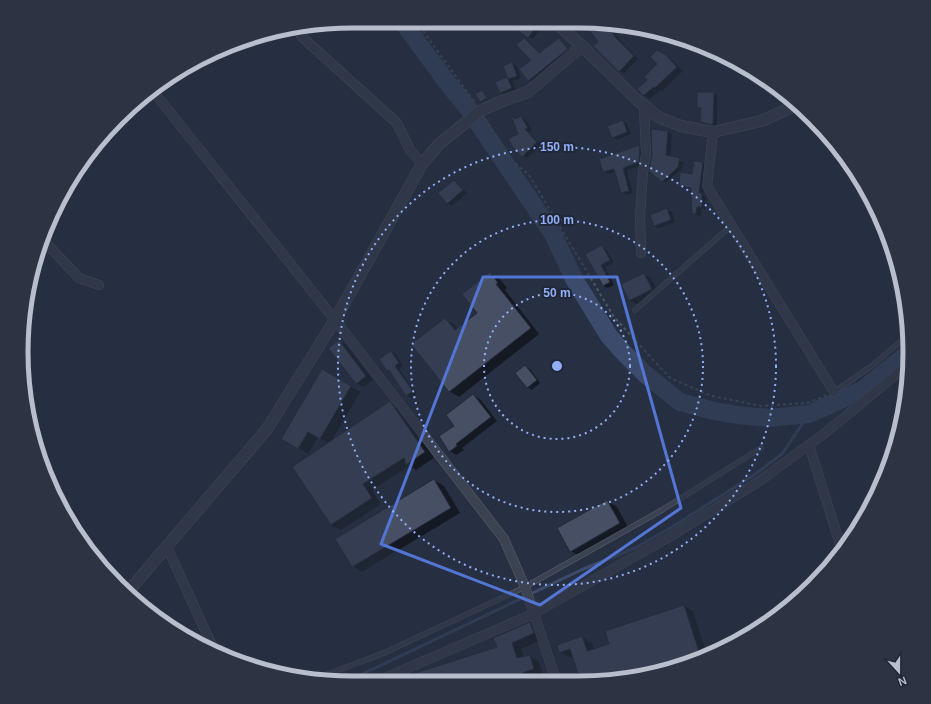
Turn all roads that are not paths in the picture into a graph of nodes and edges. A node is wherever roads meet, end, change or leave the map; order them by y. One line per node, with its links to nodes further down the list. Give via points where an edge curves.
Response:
1 (562, 28): 3 (street)
2 (299, 33): 8 (street, via 397,124 410,150)
3 (582, 46): 5 (street); 8 (street, via 528,92 480,111 439,144)
4 (156, 94): 14 (street)
5 (644, 106): 7 (street, via 658,117 681,126); 11 (street, via 646,154 640,216)
6 (792, 107): 7 (street, via 761,121)
7 (713, 132): 9 (street, via 707,186)
8 (422, 164): 14 (street)
9 (731, 226): 13 (lane); 17 (street)
10 (47, 244): 12 (street, via 79,278)
11 (641, 253)
12 (99, 285)
13 (635, 310)
14 (335, 320): 21 (street, via 267,429); 22 (street, via 504,538)
15 (902, 340): 17 (lane, via 873,365)
16 (902, 370): 18 (street)
17 (834, 392)
18 (809, 445): 20 (street); 24 (street, via 761,480 671,536)
19 (761, 448): 22 (lane, via 662,510)
20 (840, 544)
21 (167, 547): 23 (street); 25 (street)
22 (525, 587): 24 (street); 26 (lane, via 384,653)
23 (131, 589)
24 (533, 612): 27 (street); 28 (street)
25 (211, 644)
26 (326, 675)
27 (389, 676)
28 (555, 676)

